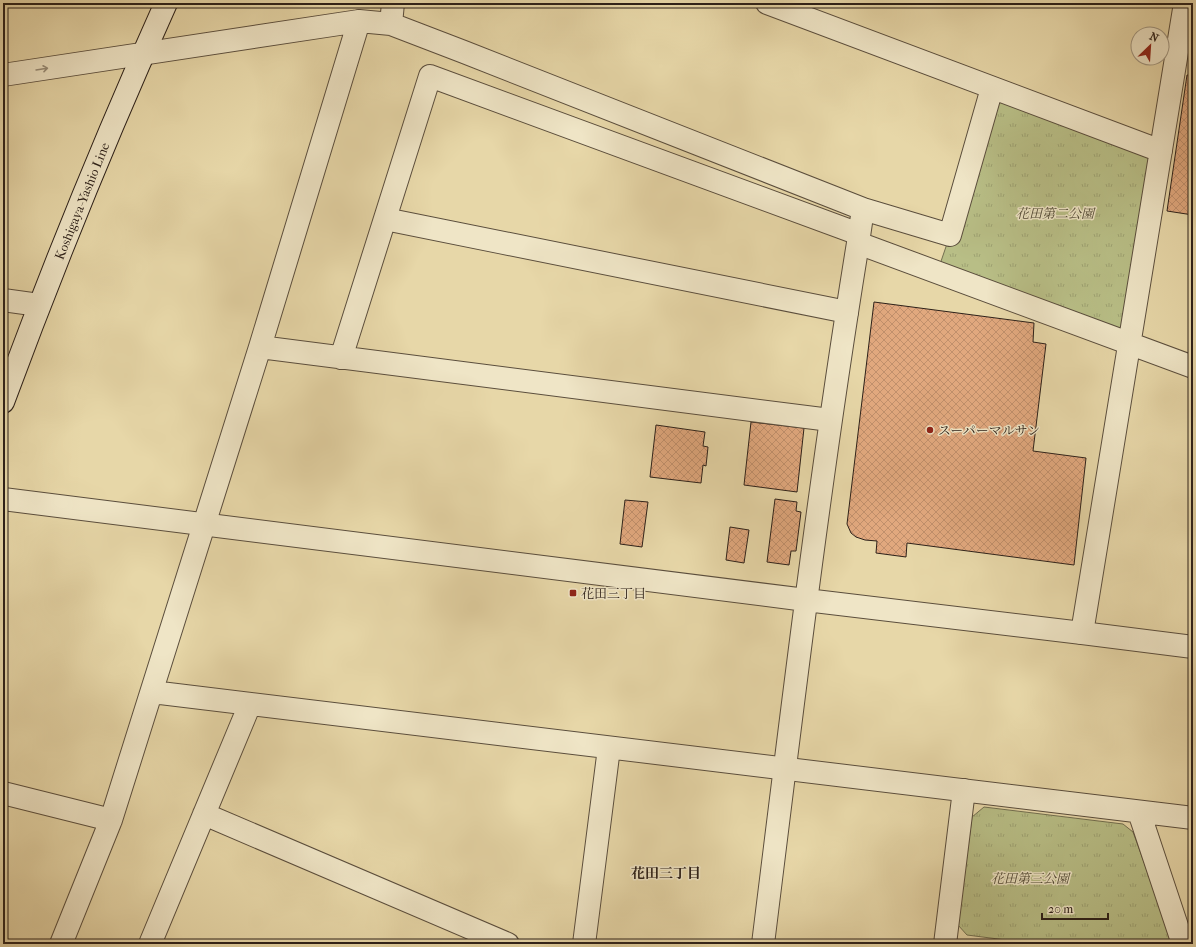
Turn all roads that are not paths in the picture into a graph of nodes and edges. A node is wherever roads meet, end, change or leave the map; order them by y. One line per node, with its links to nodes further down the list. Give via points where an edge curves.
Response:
1 (166, 3): 7 (street, Koshigaya-Yashio Line)
2 (767, 3): 4 (street)
3 (1185, 3): 10 (street)
4 (811, 11): 9 (street)
5 (392, 13): 6 (street); 11 (street)
6 (359, 21): 7 (street); 18 (street)
7 (143, 54): 8 (street, one-way to 7); 15 (street, Koshigaya-Yashio Line)
8 (3, 75)
9 (992, 88): 10 (street); 11 (street, via 950,235)
10 (1161, 151): 17 (street)
11 (863, 209): 13 (street)
12 (385, 219): 13 (street, via 430,76); 16 (street); 19 (street)
13 (858, 239): 16 (street); 17 (street)
14 (3, 300): 15 (street)
15 (39, 305): 21 (street, Koshigaya-Yashio Line)
16 (847, 312): 22 (street)
17 (1130, 343): 20 (street); 26 (street)
18 (260, 347): 19 (street); 24 (street)
19 (341, 358): 22 (street)
20 (1193, 367)
21 (3, 402)
22 (830, 420): 25 (street)
23 (3, 499): 24 (street)
24 (204, 524): 25 (street); 28 (street)
25 (806, 600): 26 (street); 31 (street)
26 (1082, 633): 27 (street)
27 (1193, 647)
28 (152, 692): 29 (street); 37 (street)
29 (250, 704): 30 (street); 35 (street)
30 (609, 748): 31 (street); 41 (street)
31 (785, 769): 32 (street); 42 (street)
32 (964, 790): 34 (street); 43 (street)
33 (3, 793): 37 (street)
34 (1139, 812): 36 (street); 44 (street)
35 (204, 814): 39 (street); 40 (street)
36 (1193, 818)
37 (111, 820): 38 (street)
38 (61, 944)
39 (150, 944)
40 (508, 944)
41 (584, 944)
42 (763, 944)
43 (945, 944)
44 (1183, 944)

